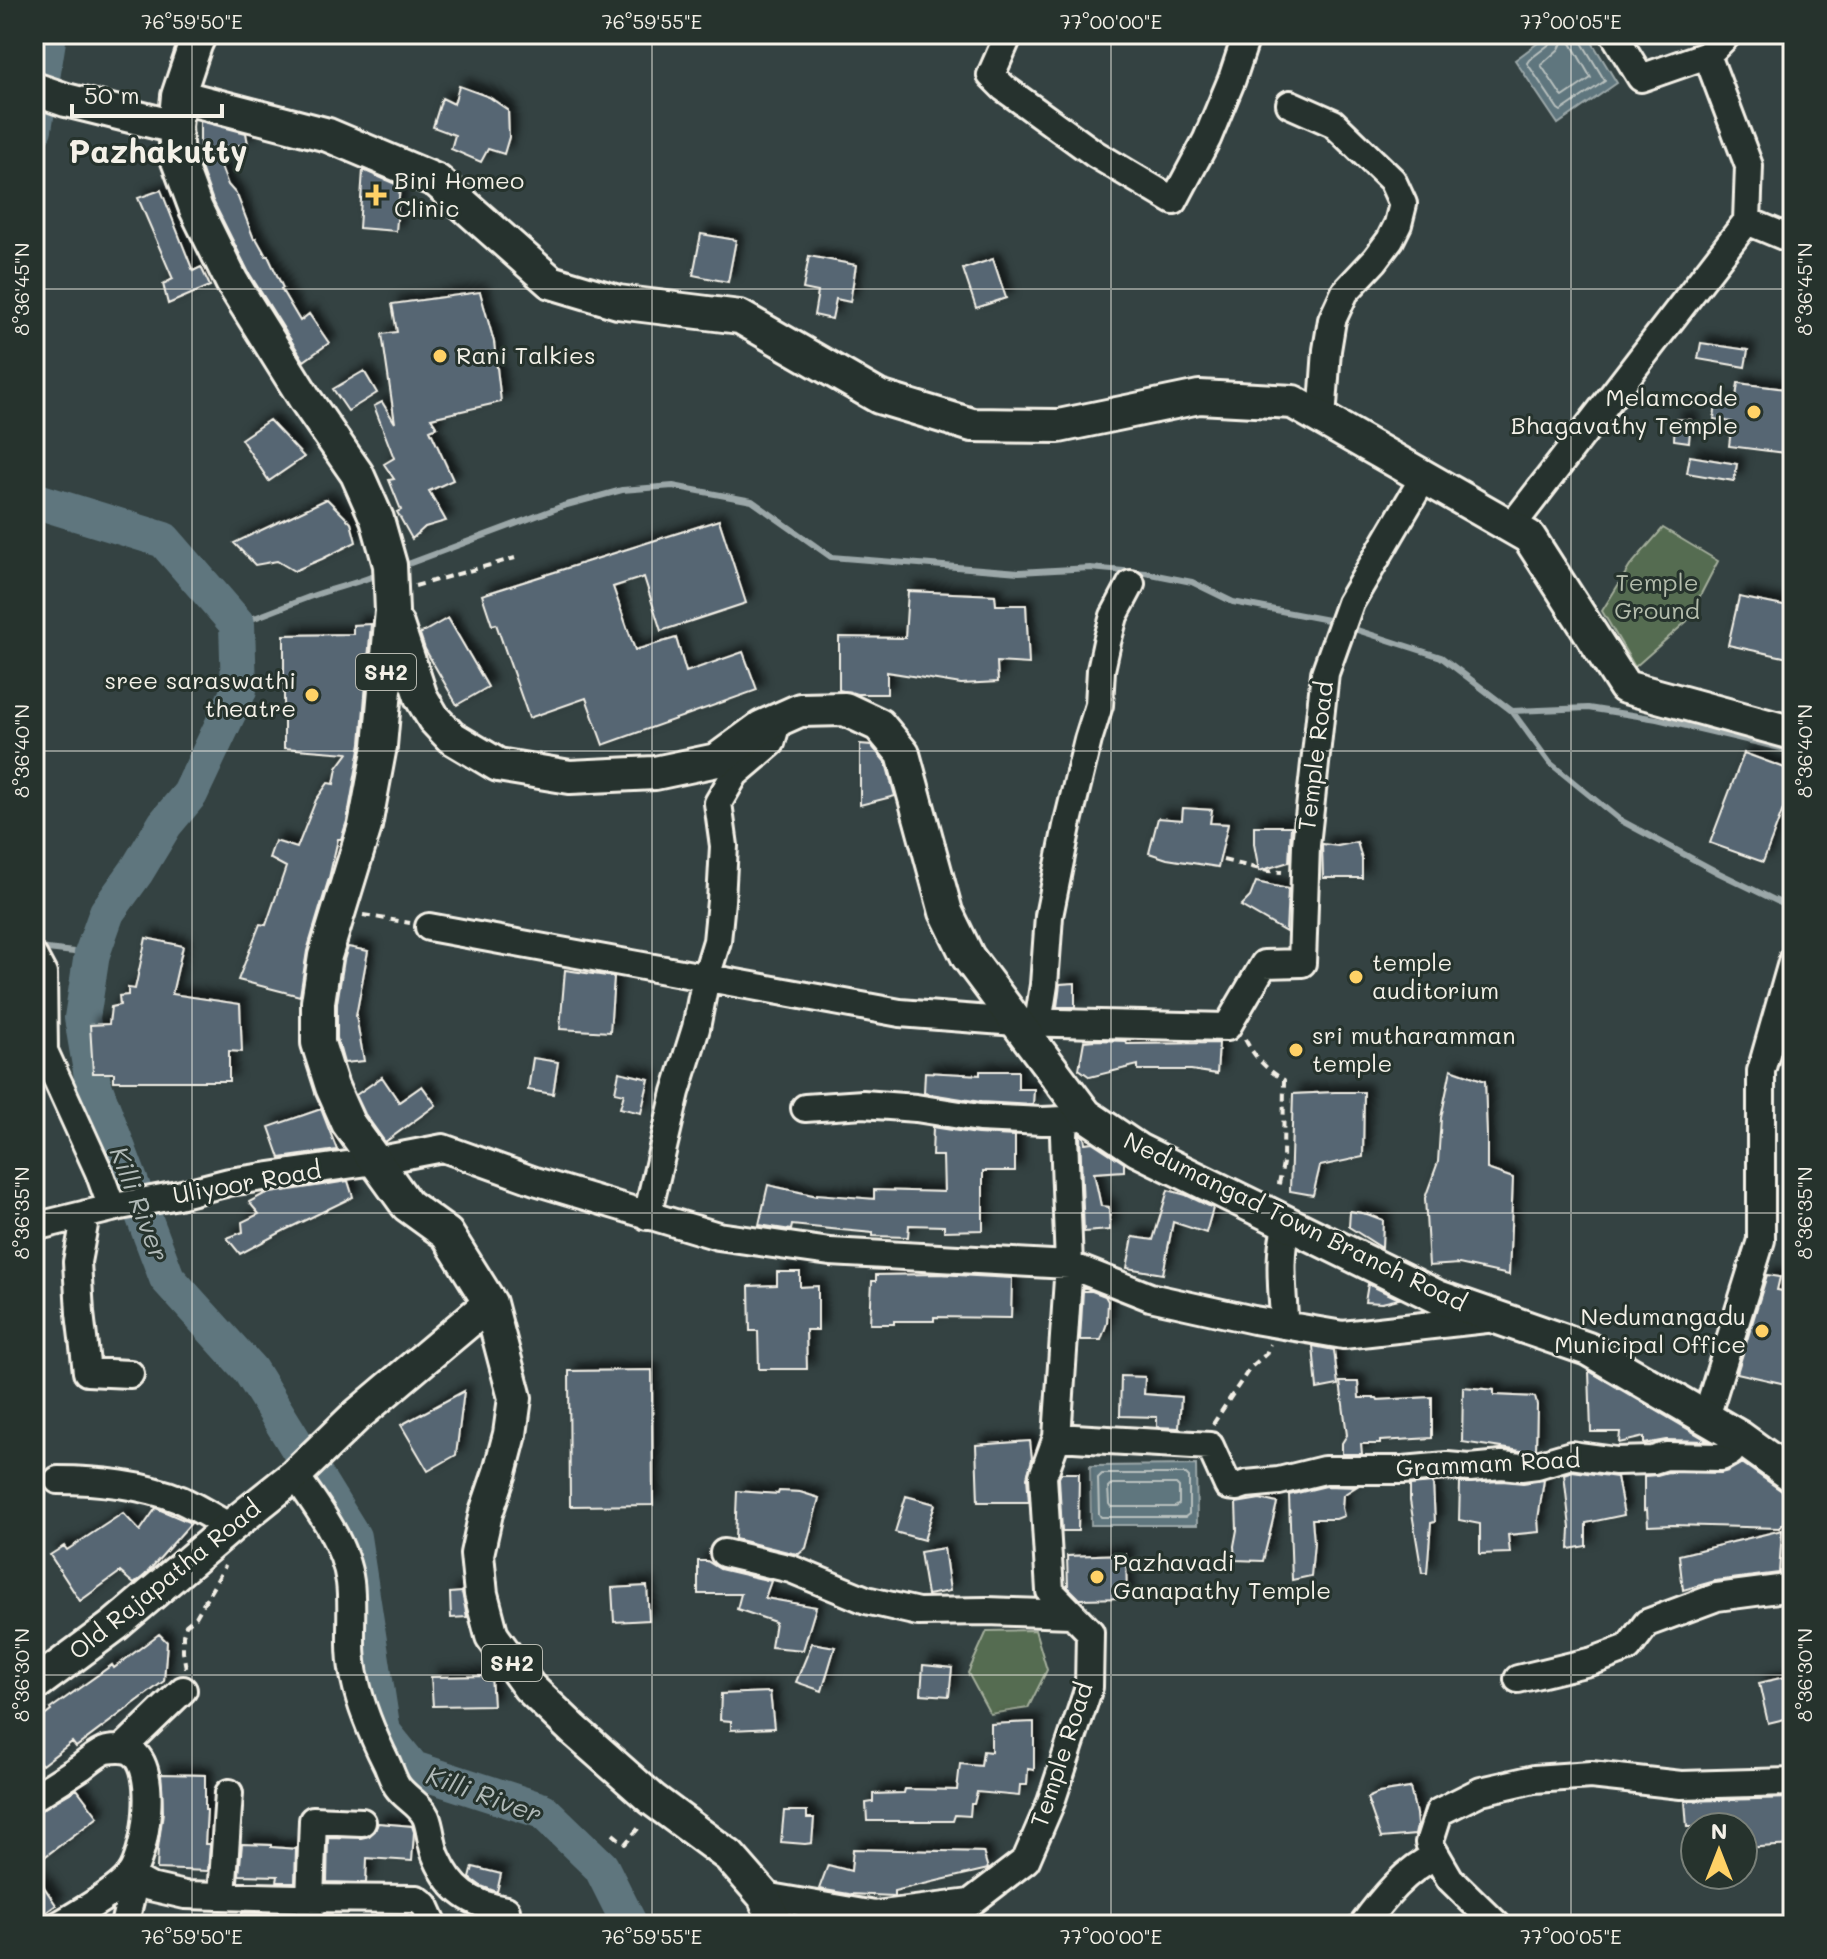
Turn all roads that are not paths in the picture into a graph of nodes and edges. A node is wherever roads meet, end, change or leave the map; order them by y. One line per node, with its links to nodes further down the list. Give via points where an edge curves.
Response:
1 (200, 34): 9 (main road, SH2)
2 (1009, 34): 3 (street, via 991,75 1095,154 1174,201 1207,139)
3 (1247, 34)
4 (1614, 34): 6 (street, via 1641,78)
5 (1728, 34): 6 (street)
6 (1707, 55): 10 (street, via 1749,166)
7 (34, 89): 9 (main road, via 66,100)
8 (1290, 104): 12 (street, via 1333,123 1392,180 1403,204 1390,240 1345,292 1332,320)
9 (176, 112): 12 (main road, via 328,135 437,181 551,282 618,302 740,317 879,397 972,425 1059,426 1199,397 1293,402); 16 (main road, SH2, via 177,158 232,282 357,474 377,519 390,565)
10 (1747, 221): 11 (street); 14 (street)
11 (1793, 240)
12 (1322, 419): 13 (main road)
13 (1424, 477): 14 (main road); 23 (street, Temple Road, via 1350,603 1325,673 1311,781 1302,963 1264,964 1227,1027)
14 (1511, 527): 18 (main road, via 1529,537 1625,687)
15 (1131, 584): 23 (street, via 1107,642 1099,705 1049,916 1044,985)
16 (392, 604): 17 (main road, Nedumangad Town Branch Road, via 421,697 434,719 451,737 498,765 570,777 655,773 717,760); 26 (main road, SH2, via 380,746 365,826 337,910 318,1002 318,1043 332,1087 348,1123)
17 (778, 719): 22 (street, via 771,743 735,774 718,803 724,846 721,901); 23 (main road, Nedumangad Town Branch Road, via 800,710 845,709 879,725 903,754 946,912 968,957)
18 (1793, 733)
19 (429, 927): 22 (street)
20 (34, 957): 27 (street, via 43,974 44,1051)
21 (1793, 959): 37 (street, via 1761,1071 1761,1240)
22 (706, 977): 23 (street, via 900,1013); 29 (street)
23 (1027, 1023): 25 (main road, Nedumangad Town Branch Road)
24 (805, 1108): 25 (street, via 863,1104 979,1118)
25 (1076, 1118): 30 (main road, Nedumangad Town Branch Road); 32 (street, Temple Road, via 1064,1136)
26 (375, 1161): 27 (street, Uliyoor Road, via 229,1182); 29 (street, Uliyoor Road, via 443,1148); 33 (main road, SH2, via 407,1205 447,1234)
27 (116, 1207): 28 (street, Uliyoor Road)
28 (86, 1214): 31 (street, Uliyoor Road); 36 (street, via 77,1262 87,1372)
29 (647, 1216): 32 (street, Uliyoor Road, via 718,1236 830,1252)
30 (1280, 1219): 34 (main road, Nedumangad Town Branch Road, via 1438,1297); 35 (street, via 1285,1231 1284,1316)
31 (34, 1227)
32 (1069, 1265): 35 (street, Uliyoor Road, via 1150,1297); 38 (street, Temple Road)
33 (490, 1303): 40 (main road, Old Rajapatha Road); 61 (main road, SH2, via 515,1398 477,1554 492,1636 529,1687 659,1804 729,1856)
34 (1499, 1317): 35 (street, Uliyoor Road, via 1343,1335); 37 (main road, Nedumangad Town Branch Road, via 1588,1349)
35 (1278, 1324)
36 (130, 1374)
37 (1706, 1417): 39 (main road, Nedumangad Town Branch Road)
38 (1057, 1437): 39 (street, Grammam Road, via 1210,1446 1228,1486 1237,1487 1324,1470 1521,1467 1571,1455 1616,1461 1721,1457 1731,1452); 46 (street, Temple Road, via 1043,1476 1050,1591)
39 (1739, 1437): 41 (main road, Nedumangad Town Branch Road)
40 (295, 1475): 43 (main road, Old Rajapatha Road); 60 (street, via 333,1533 345,1564 355,1680 398,1788 427,1818 437,1859 458,1889 467,1898)
41 (1793, 1476)
42 (58, 1480): 43 (street, via 148,1489)
43 (230, 1527): 48 (main road, Old Rajapatha Road, via 115,1625)
44 (724, 1553): 46 (street, via 791,1569 866,1600 918,1612)
45 (1793, 1587): 47 (street, via 1717,1597 1647,1623 1628,1648)
46 (1072, 1614): 62 (street, Temple Road, via 1090,1632 1089,1687 1026,1860)
47 (1518, 1679)
48 (34, 1685)
49 (183, 1690): 50 (street)
50 (122, 1749): 53 (street, via 105,1750); 57 (street, via 142,1764 149,1813)
51 (1793, 1782): 56 (street, via 1681,1785 1591,1775 1534,1779 1481,1791 1439,1812)
52 (229, 1793): 58 (street)
53 (34, 1797)
54 (362, 1822): 59 (street, via 313,1820)
55 (1417, 1835): 56 (street)
56 (1430, 1859): 67 (street, via 1408,1873); 68 (street)
57 (130, 1876): 58 (street, via 185,1895); 63 (street); 64 (street)
58 (222, 1896): 59 (street)
59 (311, 1898): 65 (street); 66 (street, via 417,1899)
60 (506, 1910)
61 (770, 1910): 62 (street, Temple Road)
62 (974, 1914)
63 (59, 1925)
64 (124, 1925)
65 (309, 1925)
66 (434, 1925)
67 (1363, 1925)
68 (1497, 1925)

